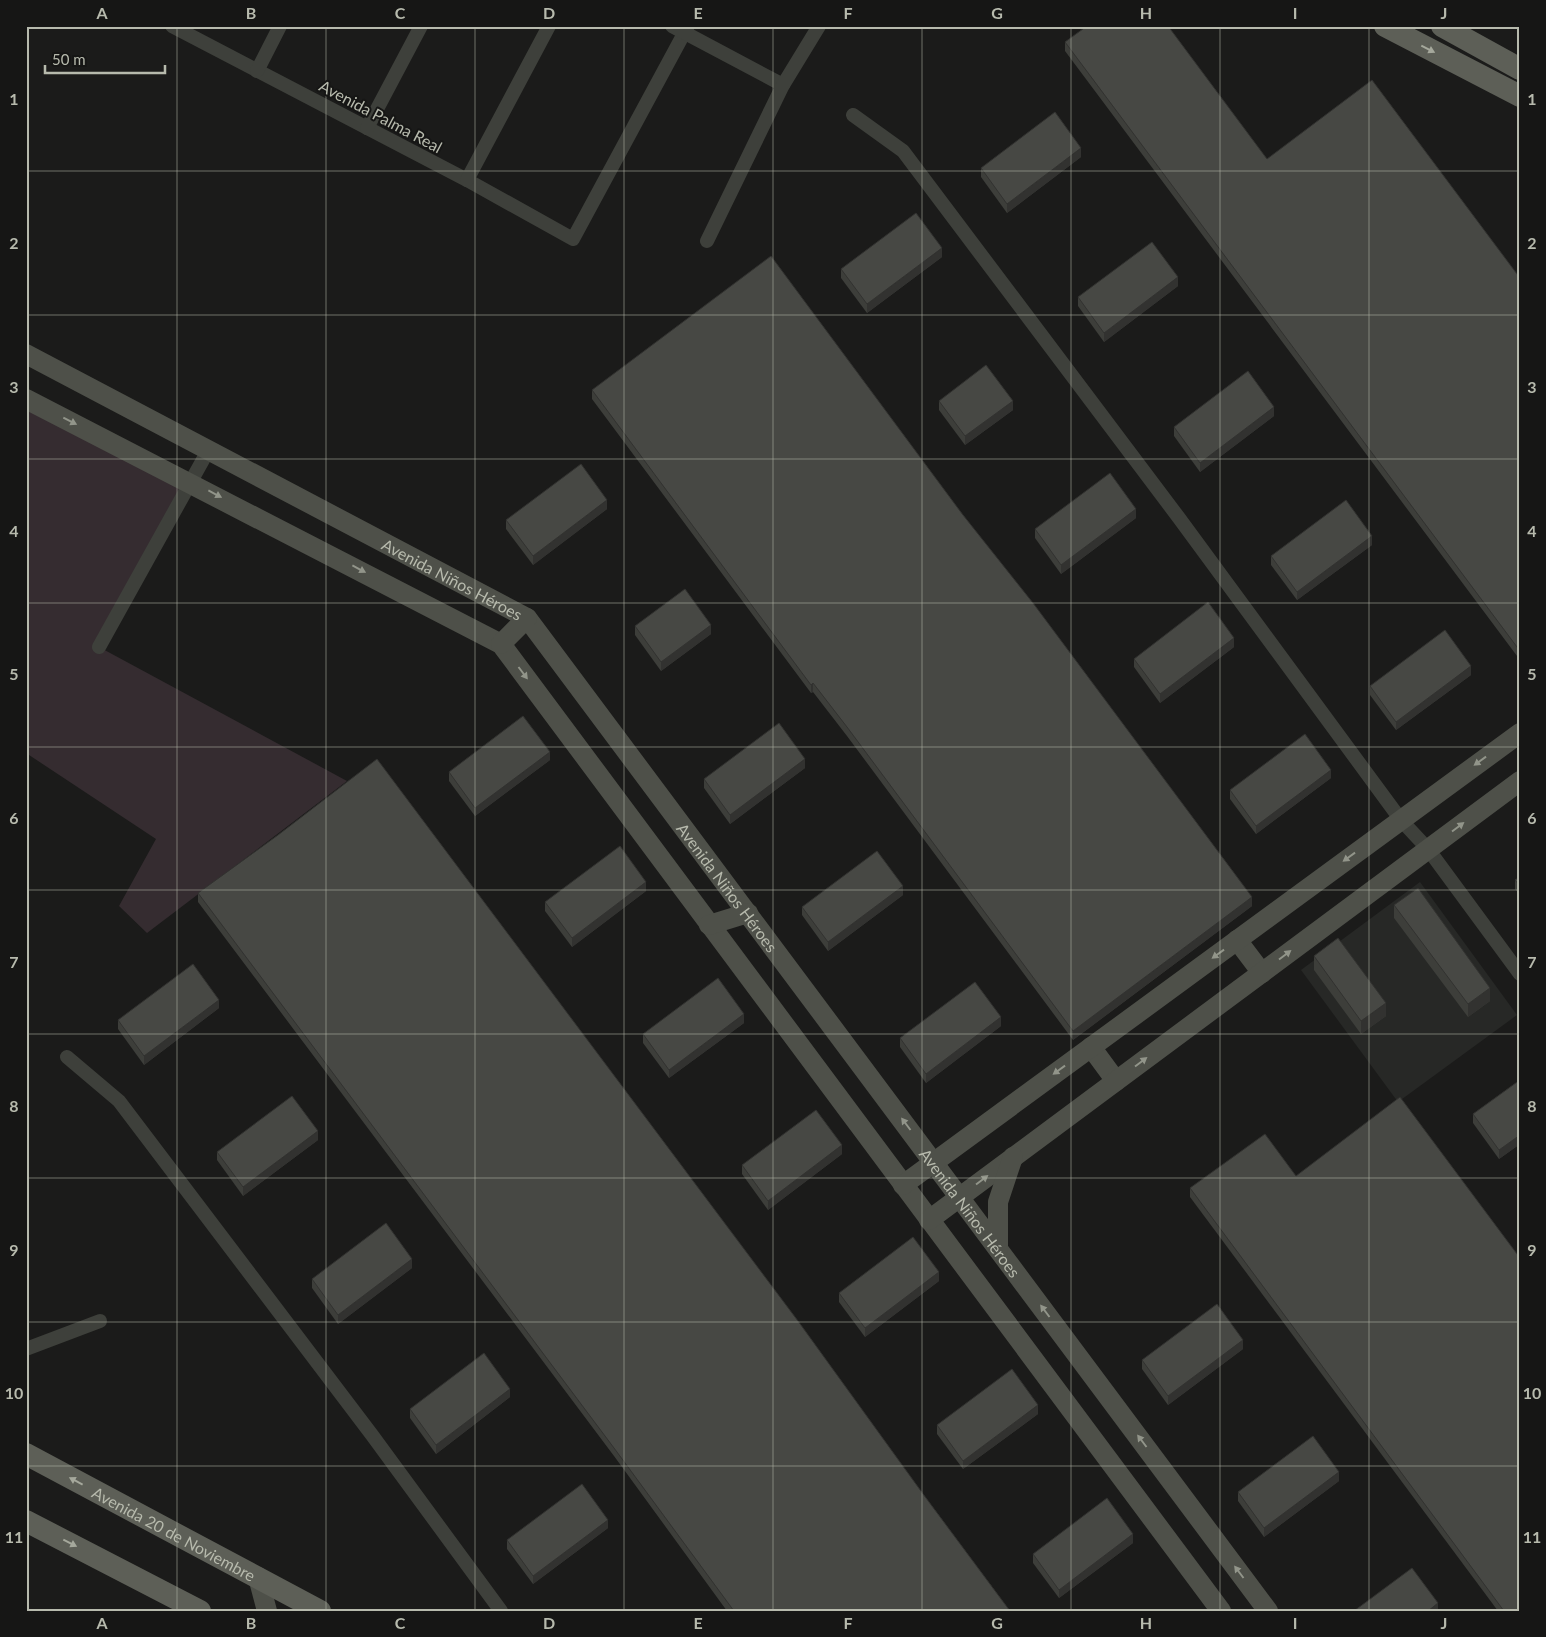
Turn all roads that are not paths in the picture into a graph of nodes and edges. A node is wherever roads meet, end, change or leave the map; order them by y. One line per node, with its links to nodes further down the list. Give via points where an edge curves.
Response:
1 (172, 26): 12 (street, Avenida Palma Real)
2 (280, 26): 12 (street)
3 (421, 26): 16 (street)
4 (549, 26): 17 (street)
5 (819, 26): 13 (street)
6 (1385, 26): 14 (main road, one-way to 14)
7 (1442, 26): 11 (main road)
8 (1446, 26): 9 (main road)
9 (1466, 26)
10 (682, 28): 13 (street); 17 (street, Avenida Palma Real, via 573,239)
11 (1520, 69)
12 (256, 71): 16 (street, Avenida Palma Real)
13 (782, 85): 18 (street)
14 (1520, 96)
15 (853, 115): 28 (street, via 903,151 1224,578)
16 (367, 128): 17 (street, Avenida Palma Real)
17 (467, 180)
18 (707, 241)
19 (26, 354): 21 (main road, Avenida Niños Héroes)
20 (26, 399): 22 (main road, one-way to 22)
21 (209, 449): 22 (street); 23 (main road, Avenida Niños Héroes)
22 (191, 482): 24 (main road, one-way to 24); 25 (street)
23 (527, 618): 24 (main road); 30 (main road, Avenida Niños Héroes)
24 (501, 644): 31 (main road, one-way to 31)
25 (99, 647)
26 (1520, 733): 28 (main road, one-way to 28)
27 (1520, 781): 29 (main road, one-way to 27)
28 (1400, 820): 29 (street); 32 (main road, one-way to 32)
29 (1428, 849): 33 (main road, one-way to 29); 34 (street)
30 (748, 913): 31 (main road); 39 (main road, Avenida Niños Héroes, one-way to 30)
31 (709, 925): 40 (main road)
32 (1237, 940): 33 (main road); 35 (main road, one-way to 35)
33 (1262, 973): 37 (main road, one-way to 33)
34 (1520, 974)
35 (1091, 1047): 37 (main road); 39 (main road, one-way to 39)
36 (67, 1057): 52 (street, via 119,1101)
37 (1116, 1081): 38 (main road)
38 (1014, 1157): 41 (main road, one-way to 38); 43 (main road, via 998,1202)
39 (934, 1162): 40 (main road); 41 (main road, Avenida Niños Héroes)
40 (903, 1184): 42 (main road)
41 (960, 1197): 42 (main road); 43 (main road, Avenida Niños Héroes)
42 (929, 1220): 53 (main road)
43 (998, 1248): 54 (main road, Avenida Niños Héroes, one-way to 43)
44 (100, 1321): 45 (street)
45 (27, 1347)
46 (26, 1454): 48 (main road, Avenida 20 de Noviembre, one-way to 46)
47 (26, 1521): 49 (main road, one-way to 49)
48 (258, 1577): 50 (main road); 51 (main road, Avenida 20 de Noviembre)
49 (200, 1611)
50 (267, 1611)
51 (320, 1611)
52 (501, 1611)
53 (1221, 1611)
54 (1268, 1611)

